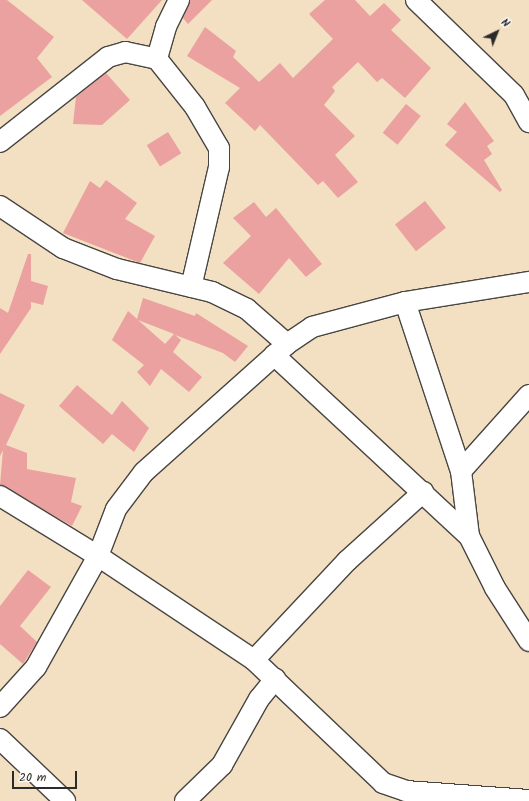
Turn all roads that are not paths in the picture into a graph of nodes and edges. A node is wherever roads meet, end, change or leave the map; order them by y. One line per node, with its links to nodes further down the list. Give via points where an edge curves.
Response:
1 (179, 0): 3 (street, via 166,28)
2 (416, 0): 4 (street, via 514,95)
3 (157, 59): 5 (street, via 125,52 108,57); 8 (street, via 195,107 219,148 219,167)
4 (529, 122)
5 (0, 142)
6 (0, 206): 8 (street, via 63,248 117,269)
7 (529, 282): 9 (street)
8 (191, 287): 10 (street, via 212,292 247,309)
9 (405, 302): 10 (street, via 312,327); 12 (street)
10 (280, 350): 13 (street); 16 (street, via 144,472 116,509)
11 (529, 395): 12 (street)
12 (461, 471): 15 (street)
13 (423, 492): 15 (street); 18 (street, via 347,561)
14 (0, 496): 16 (street)
15 (469, 536): 17 (street, via 495,588)
16 (98, 556): 18 (street); 20 (street, via 36,667)
17 (529, 641)
18 (254, 660): 19 (street)
19 (275, 679): 22 (street, via 383,783 406,791); 24 (street, via 259,699 222,765)
20 (0, 707)
21 (0, 739): 23 (street)
22 (529, 800)
23 (65, 801)
24 (185, 801)

